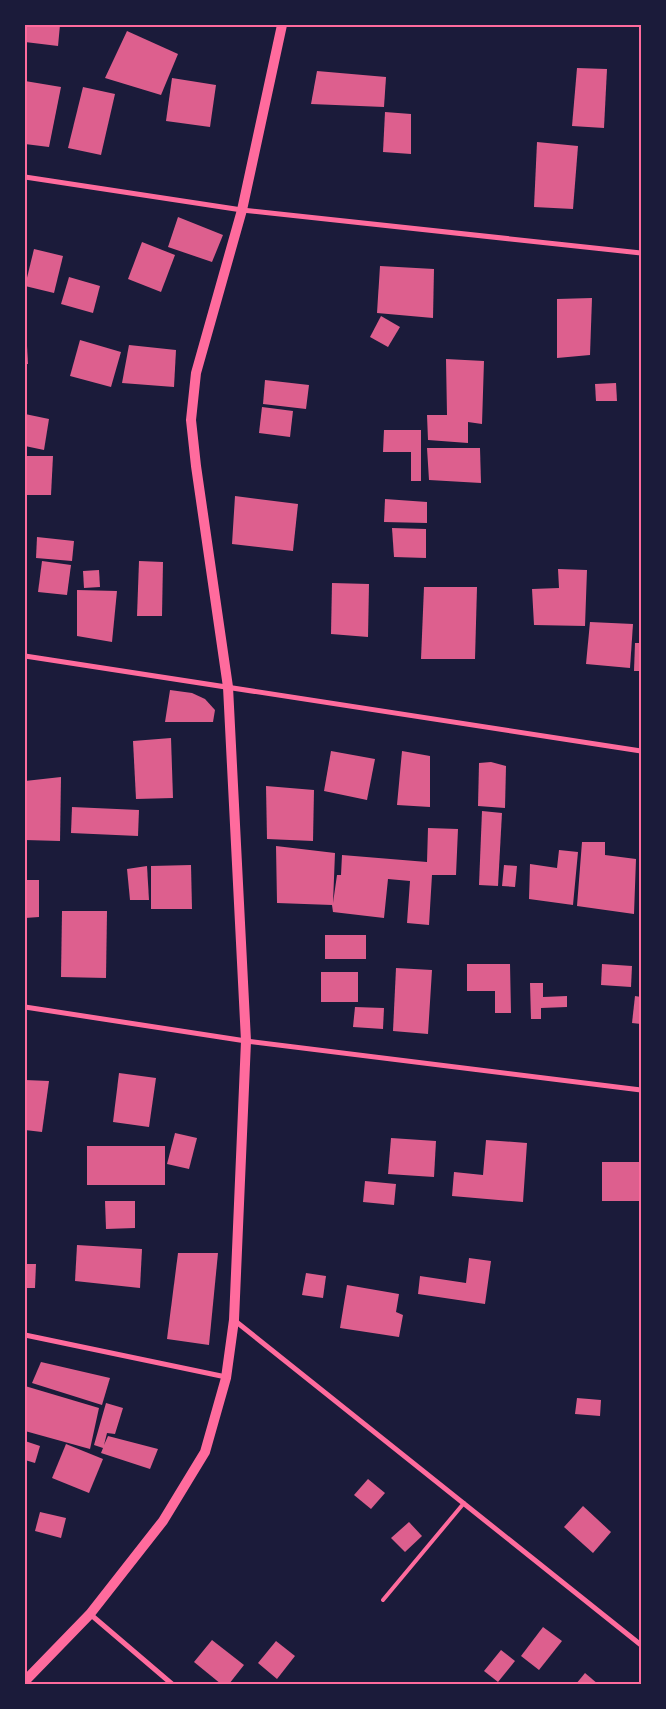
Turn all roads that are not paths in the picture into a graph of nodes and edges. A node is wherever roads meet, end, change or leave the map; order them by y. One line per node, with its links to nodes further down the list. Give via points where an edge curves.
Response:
1 (282, 25): 3 (main road)
2 (25, 177): 3 (street)
3 (242, 210): 4 (street); 6 (main road, via 196,373 191,420)
4 (641, 253)
5 (25, 656): 6 (street)
6 (228, 687): 7 (street); 9 (main road)
7 (641, 751)
8 (25, 1007): 9 (street)
9 (246, 1041): 10 (street); 11 (main road)
10 (641, 1090)
11 (234, 1320): 13 (main road); 14 (street)
12 (25, 1334): 13 (street)
13 (226, 1378): 16 (main road, via 205,1452 163,1521)
14 (464, 1504): 15 (lane); 17 (street)
15 (384, 1600)
16 (90, 1614): 18 (main road); 19 (street)
17 (641, 1645)
18 (25, 1682)
19 (172, 1684)

